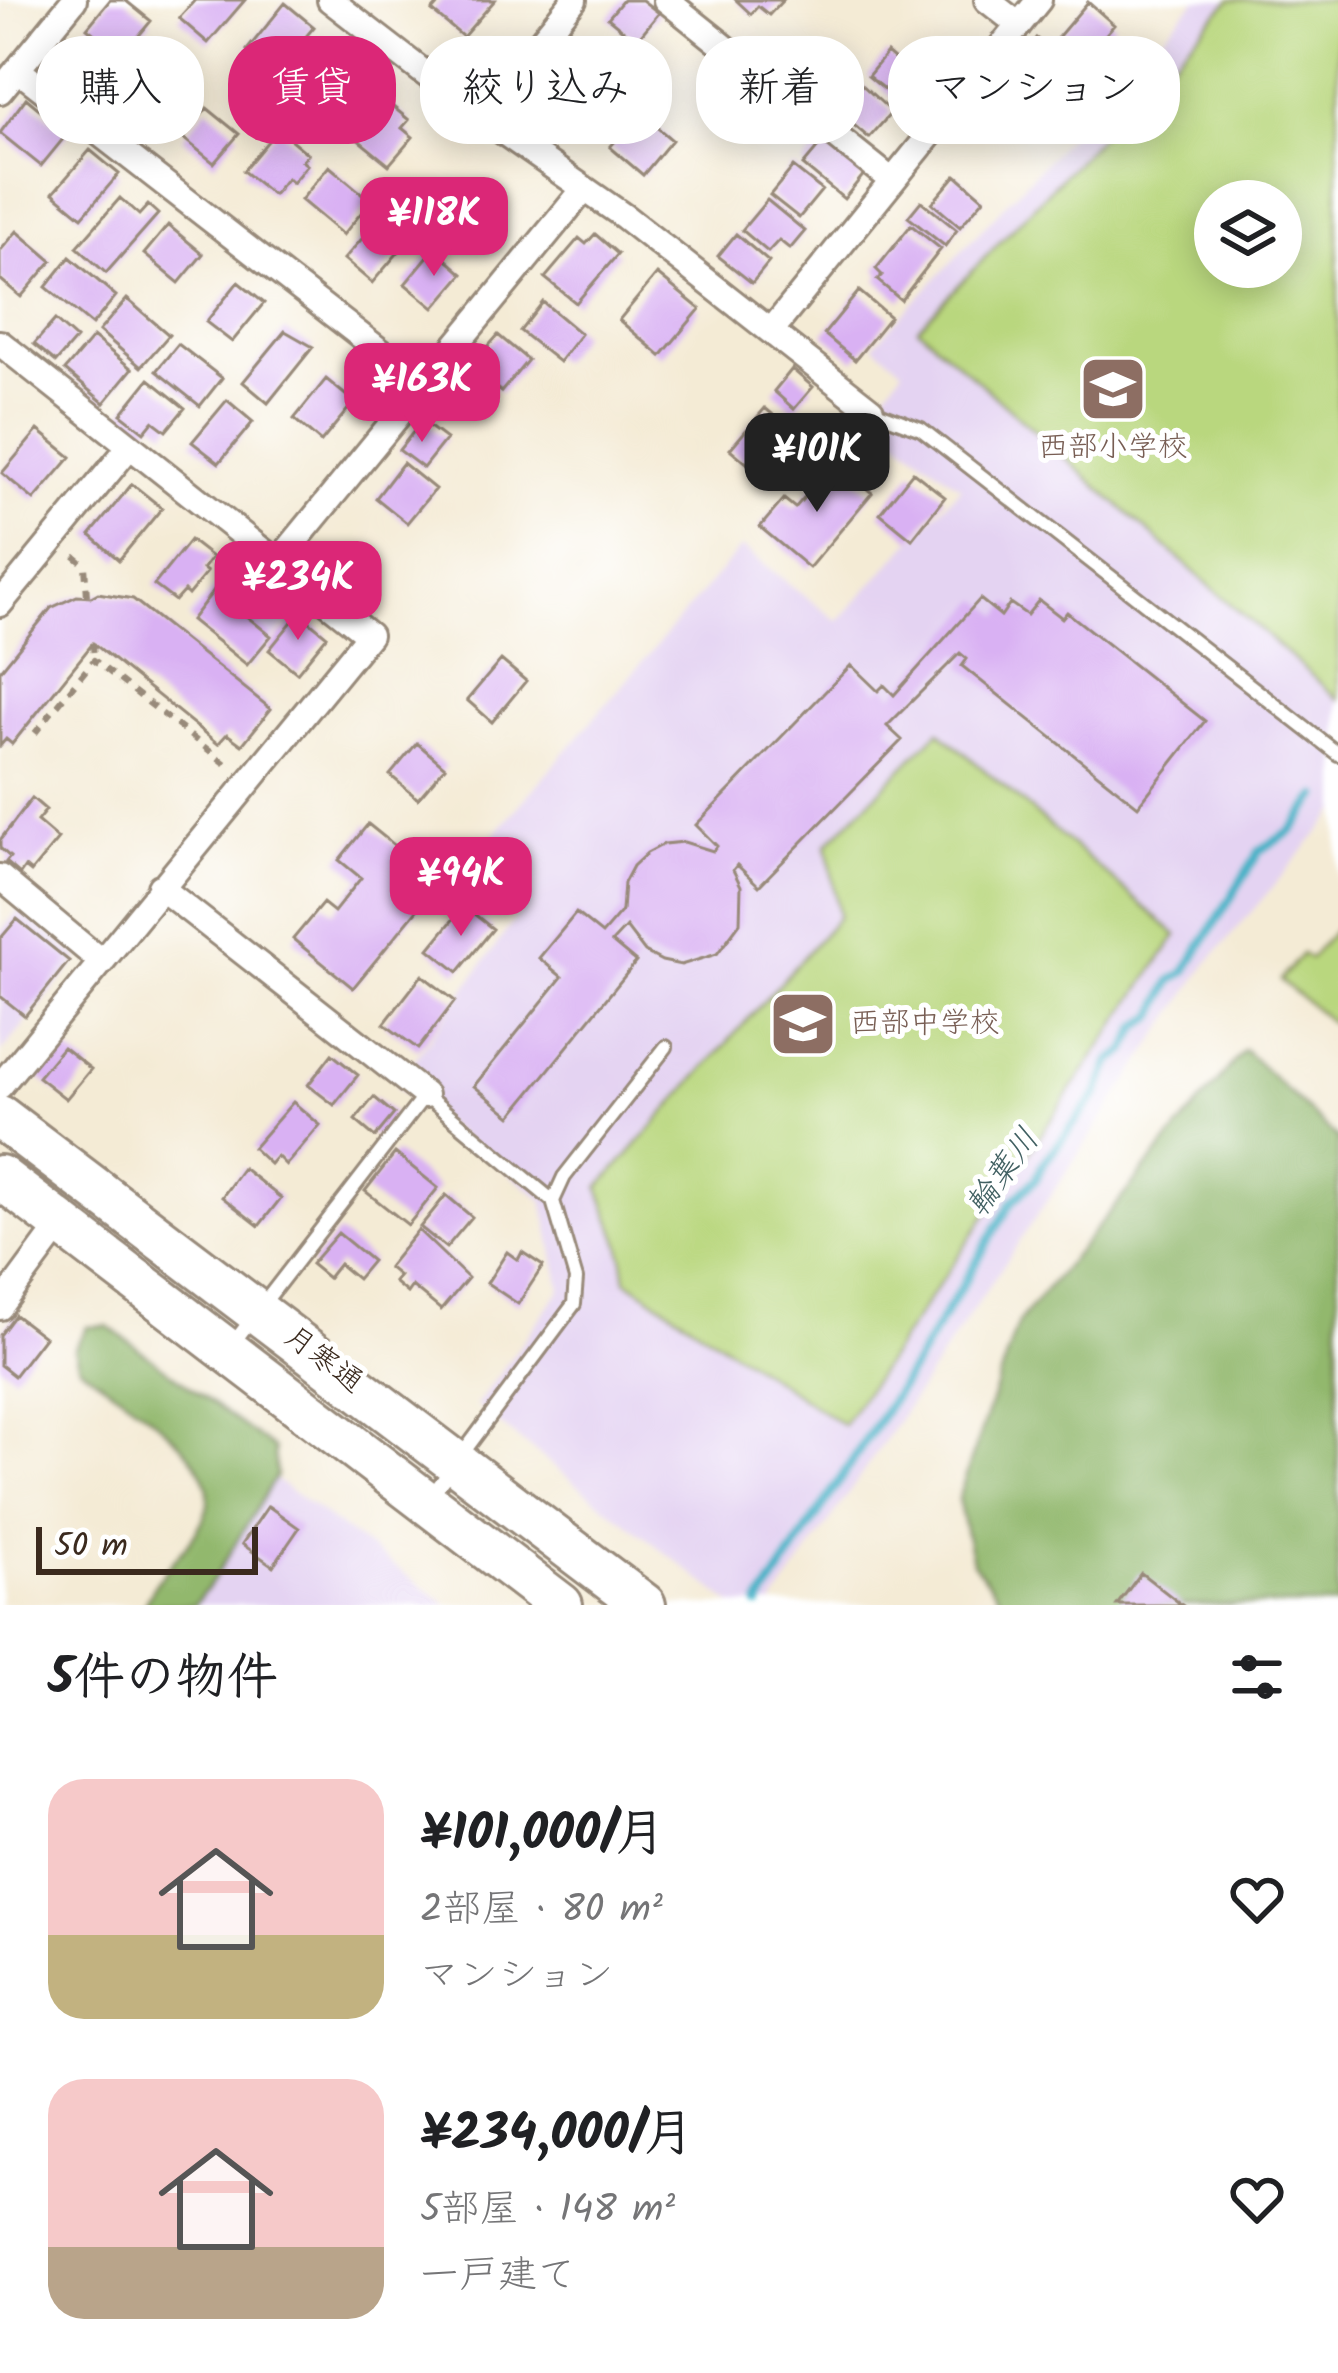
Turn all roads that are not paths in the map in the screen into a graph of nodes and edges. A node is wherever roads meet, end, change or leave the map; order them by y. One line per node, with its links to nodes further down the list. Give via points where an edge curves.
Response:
1 (74, 0): 10 (street)
2 (330, 0): 9 (street)
3 (574, 0): 8 (street)
4 (666, 0): 13 (street)
5 (987, 0): 7 (street)
6 (1039, 0): 7 (street)
7 (1018, 25): 13 (street)
8 (545, 36)
9 (420, 69)
10 (18, 70): 11 (street); 17 (street)
11 (0, 91)
12 (521, 144): 14 (street)
13 (891, 180): 15 (street)
14 (584, 189): 15 (street); 17 (street)
15 (771, 331): 18 (street)
16 (0, 343): 19 (street)
17 (424, 385): 20 (street)
18 (871, 410): 22 (lane, via 921,429)
19 (130, 446): 20 (street); 21 (street)
20 (278, 562): 24 (street, via 369,635)
21 (0, 604)
22 (1338, 754)
23 (0, 877): 25 (street)
24 (160, 886): 25 (street); 28 (street)
25 (102, 962): 27 (street)
26 (666, 1047): 31 (lane, via 564,1177)
27 (0, 1086)
28 (425, 1095): 31 (lane); 34 (lane)
29 (0, 1117): 34 (highway, 月寒通)
30 (0, 1177): 32 (highway, 月寒通)
31 (554, 1201): 36 (lane, via 576,1280 574,1304)
32 (62, 1222): 33 (street); 35 (highway, 月寒通)
33 (0, 1307)
34 (257, 1309): 35 (lane); 36 (highway, 月寒通)
35 (229, 1348): 37 (highway, 月寒通)
36 (457, 1462): 37 (lane); 39 (highway, 月寒通)
37 (427, 1502): 38 (highway, 月寒通)
38 (561, 1605)
39 (644, 1605)

